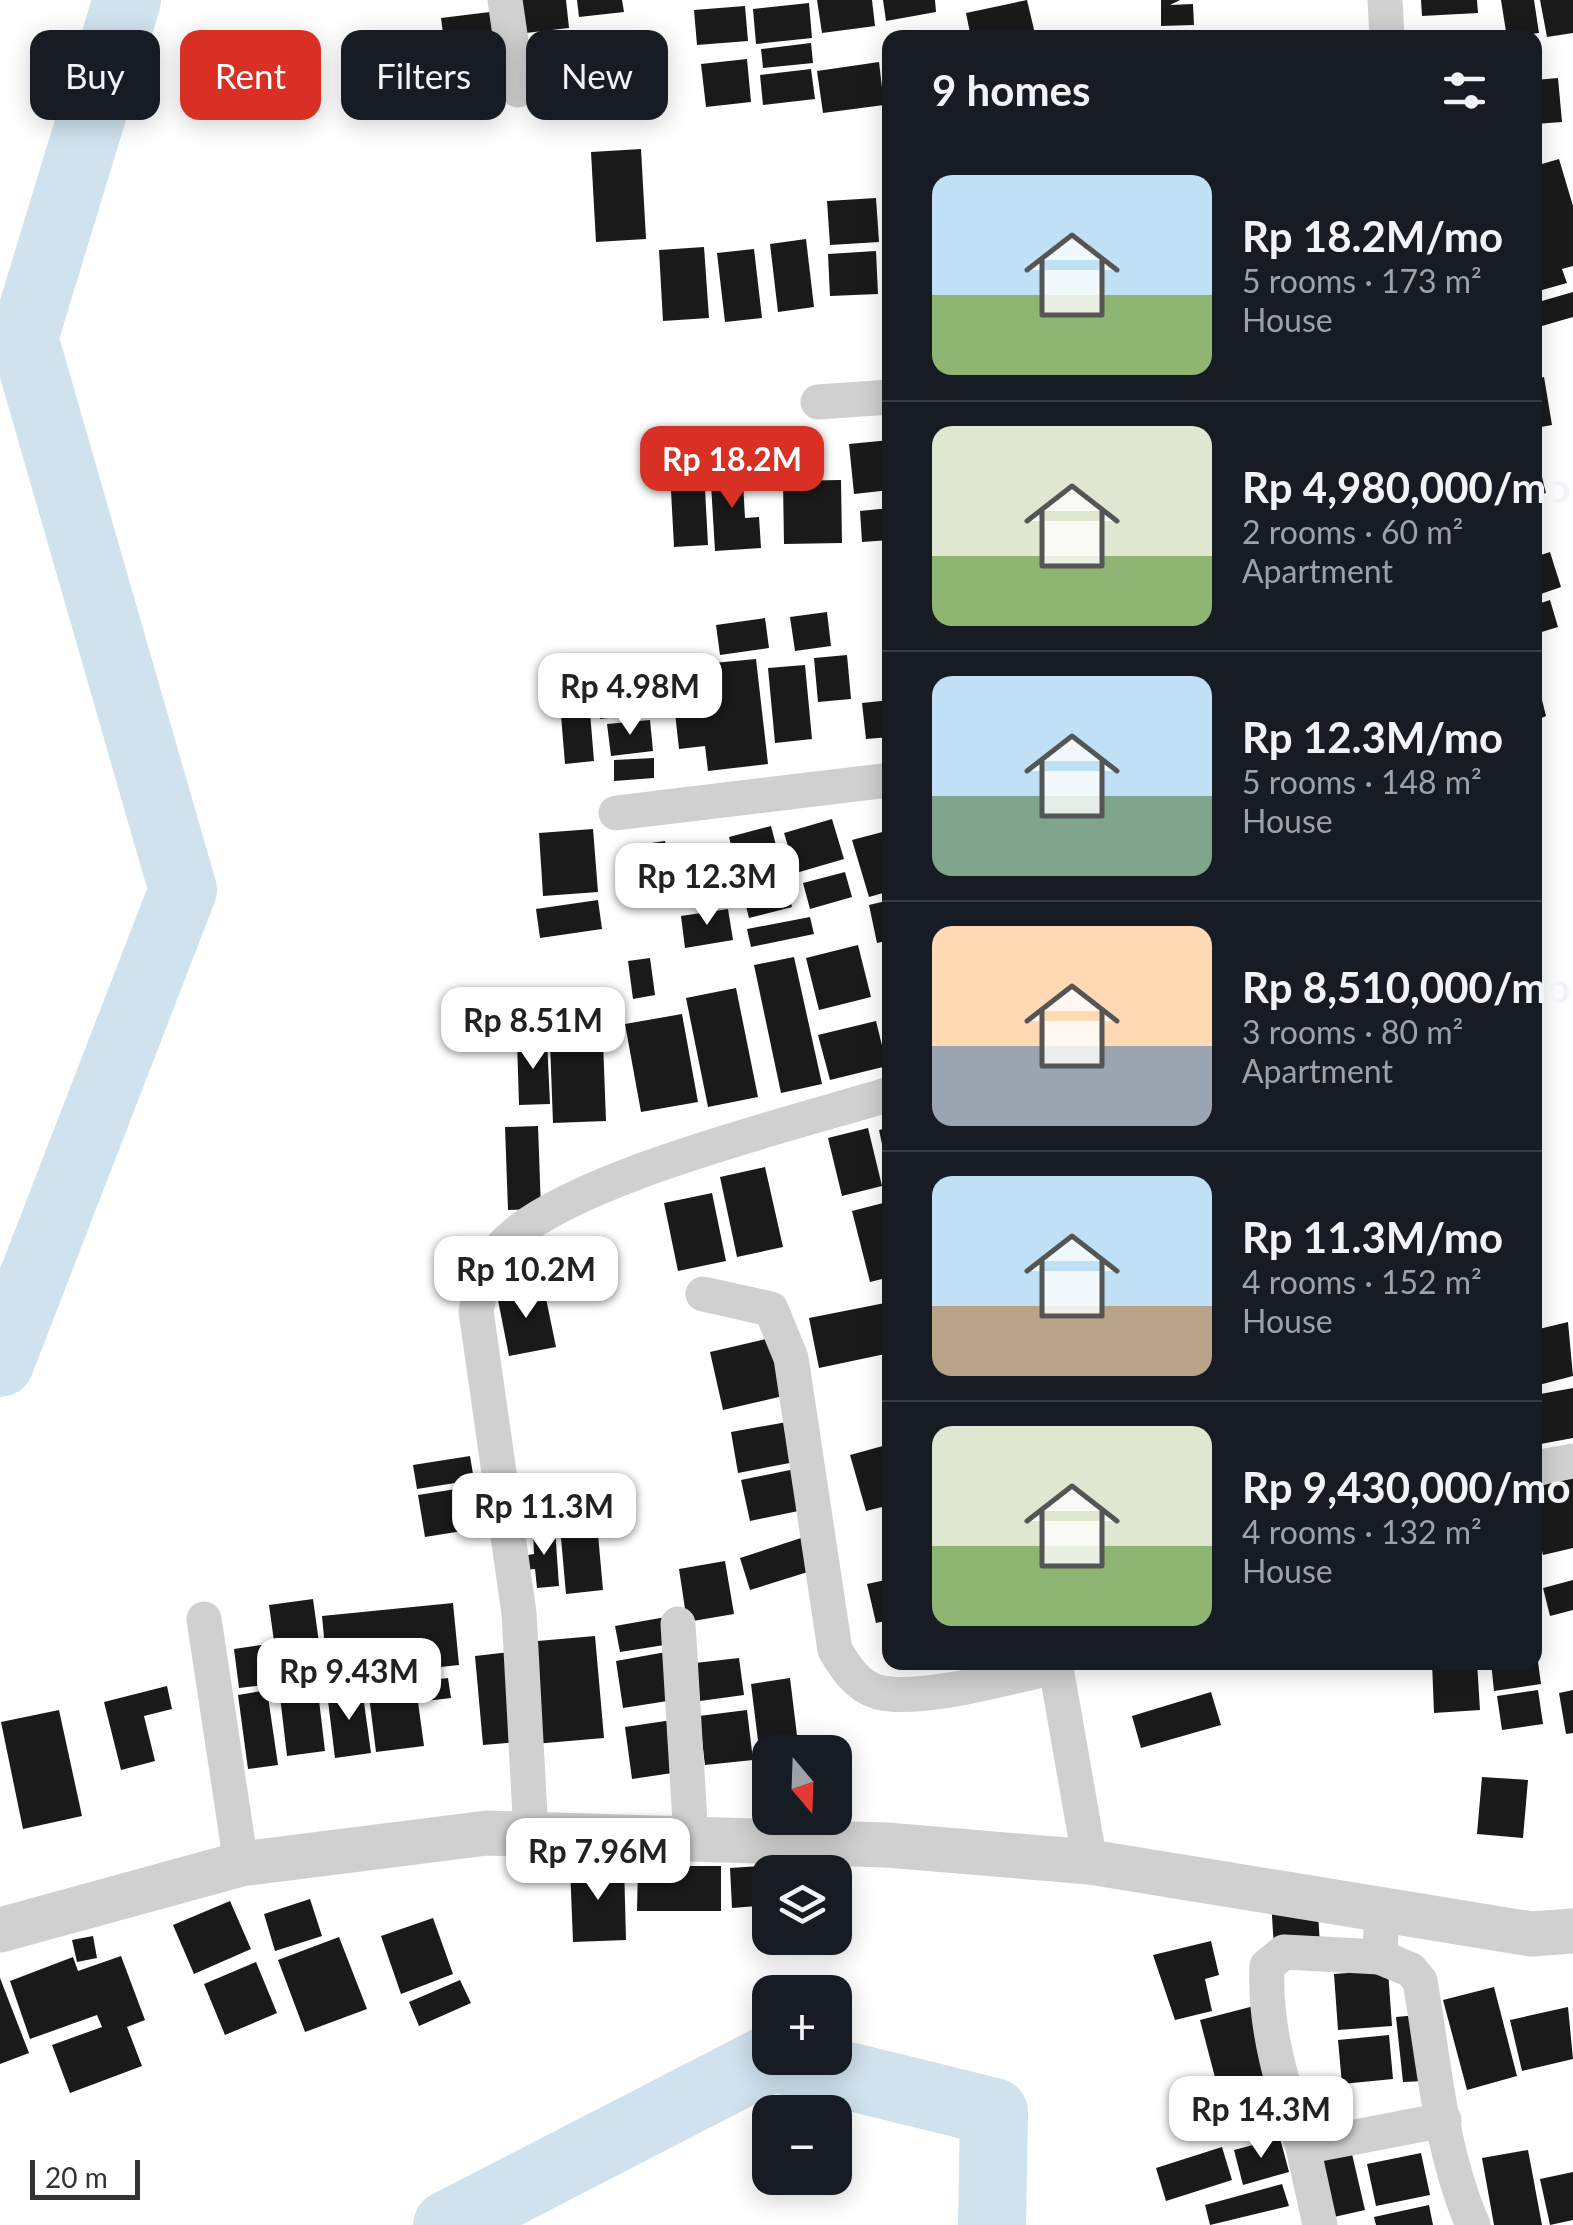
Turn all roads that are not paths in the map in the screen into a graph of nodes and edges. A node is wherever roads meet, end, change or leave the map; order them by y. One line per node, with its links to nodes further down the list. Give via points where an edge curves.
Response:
1 (505, 0): 4 (street)
2 (1384, 0): 3 (street)
3 (1386, 30)
4 (518, 90)
5 (882, 398): 6 (street)
6 (818, 402)
7 (882, 781): 8 (street)
8 (616, 813)
9 (882, 1096): 17 (street, via 580,1195 512,1238 482,1276 476,1311 518,1613)
10 (703, 1294): 15 (street, via 771,1309 780,1326 791,1358 835,1650 848,1674 877,1692 904,1692)
11 (1573, 1461): 12 (street)
12 (1542, 1467)
13 (204, 1619): 20 (street)
14 (678, 1624): 18 (street)
15 (1033, 1670)
16 (1056, 1670): 19 (street)
17 (531, 1834): 18 (street); 20 (street, via 487,1833)
18 (691, 1839): 19 (street, via 887,1845)
19 (1090, 1862): 21 (street)
20 (242, 1864): 22 (street)
21 (1382, 1908): 23 (street, via 1531,1934); 24 (street)
22 (0, 1930)
23 (1573, 1930)
24 (1380, 1958): 25 (street, via 1410,1970 1420,1982); 26 (street, via 1284,1952 1267,1966 1272,2045)
25 (1444, 2120): 26 (street); 28 (street)
26 (1303, 2147): 27 (street)
27 (1320, 2225)
28 (1473, 2225)

